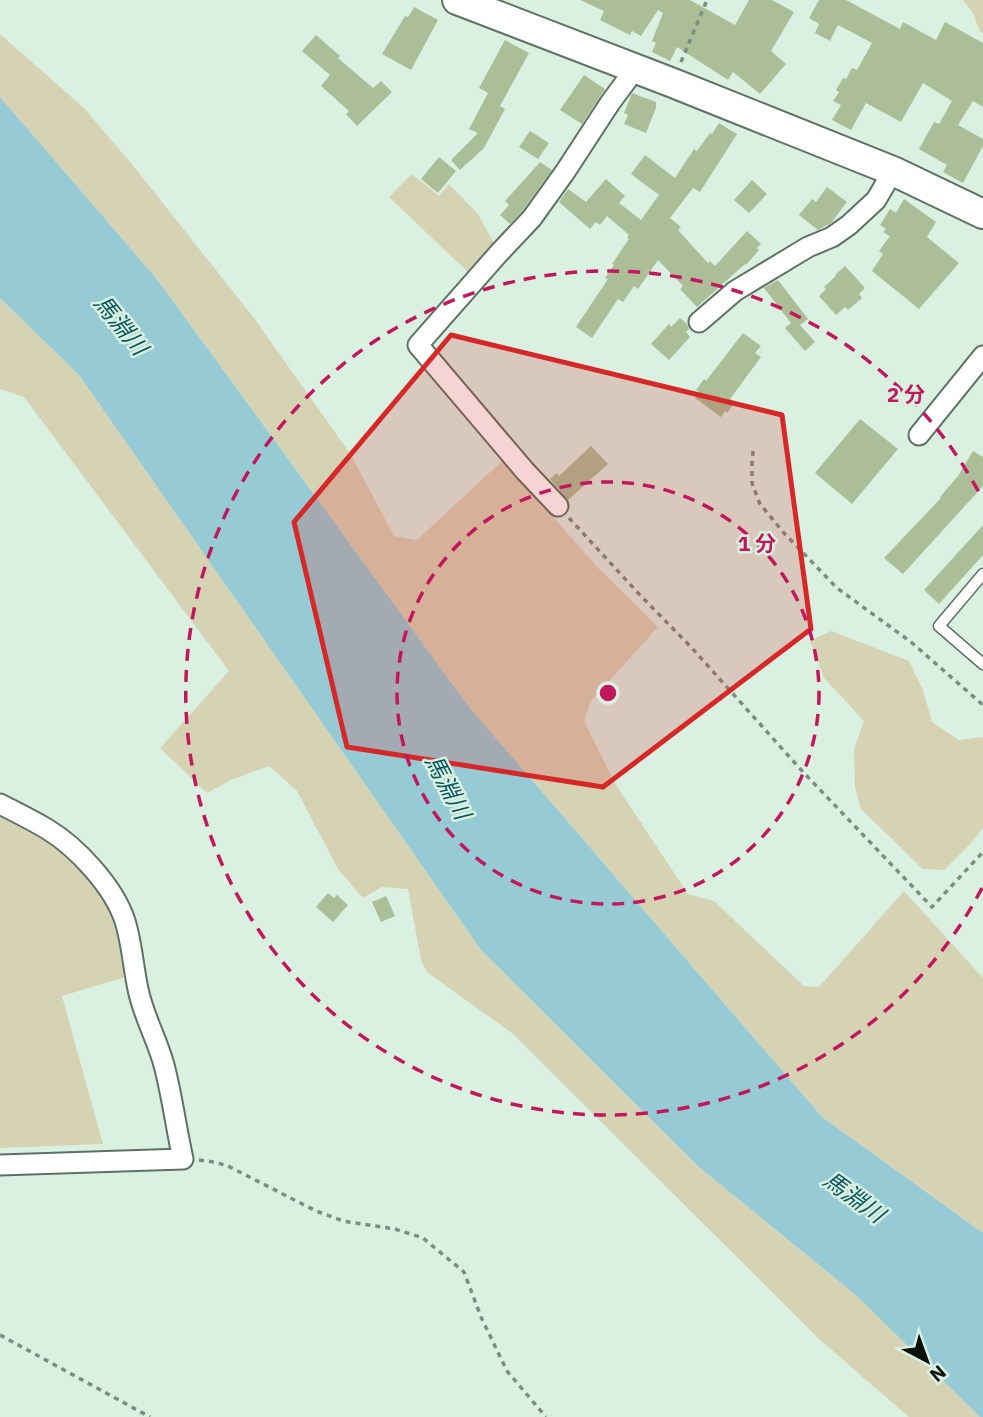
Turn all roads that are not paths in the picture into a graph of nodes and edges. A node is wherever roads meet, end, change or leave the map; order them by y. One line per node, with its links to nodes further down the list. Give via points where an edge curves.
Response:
1 (461, 1): 2 (street)
2 (632, 68): 3 (street); 8 (street, via 532,218 418,345)
3 (893, 171): 4 (street); 5 (street, via 876,200 849,226 735,291)
4 (983, 214)
5 (699, 322)
6 (983, 356): 7 (street)
7 (919, 435)
8 (558, 506)
9 (983, 574): 10 (lane, via 939,626)
10 (983, 664)
11 (0, 804): 12 (street, via 66,843 92,867 125,919 138,990 164,1064 183,1159)
12 (0, 1165)

